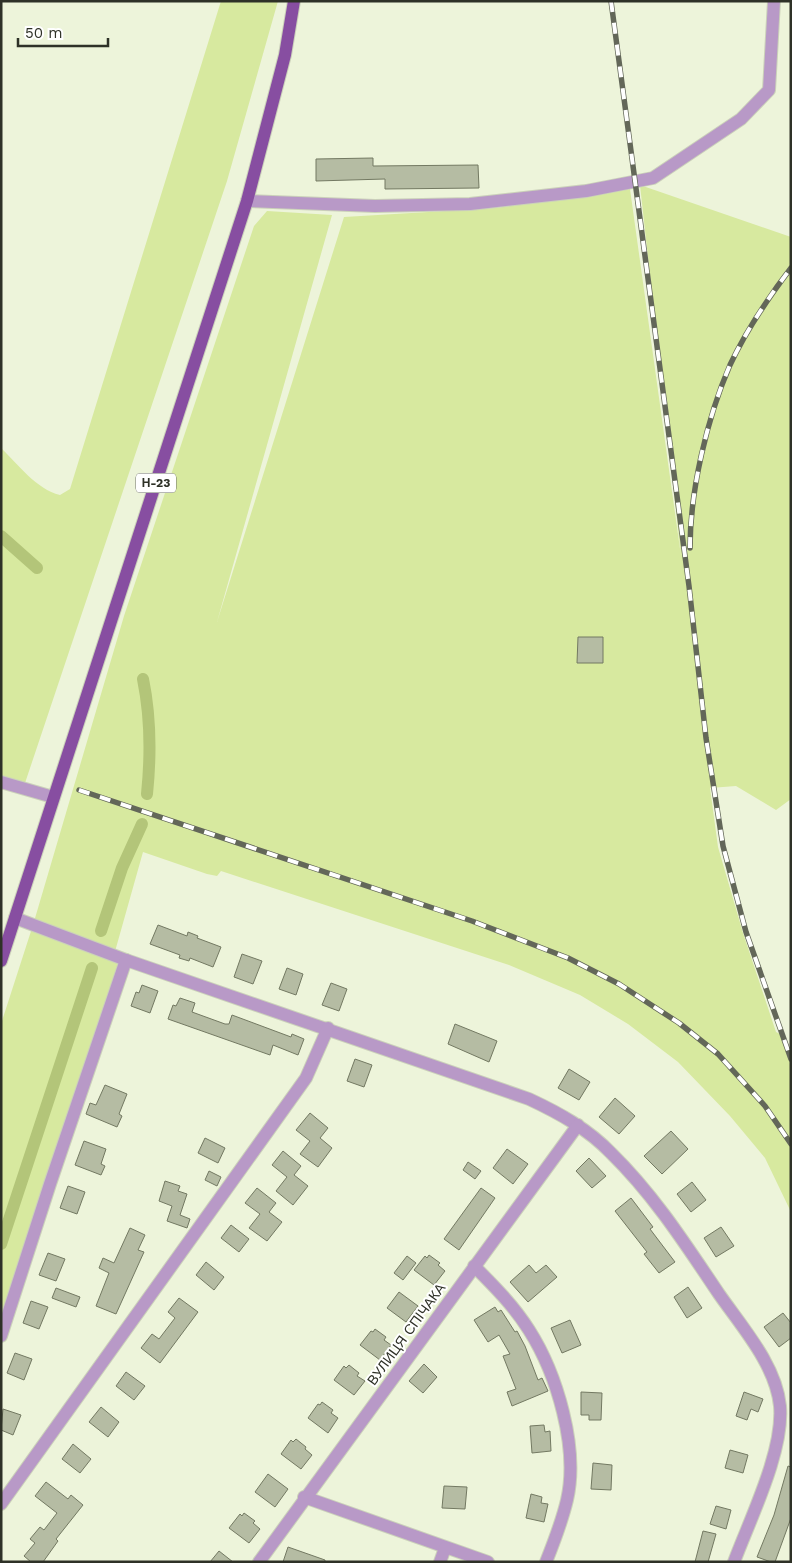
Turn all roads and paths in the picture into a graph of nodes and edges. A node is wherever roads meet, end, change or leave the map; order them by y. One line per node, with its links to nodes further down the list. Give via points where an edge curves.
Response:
1 (294, 1): 3 (main road, Н-23, via 285,55)
2 (774, 1): 3 (street, via 769,90 741,119 653,178 586,191 470,204 374,206)
3 (248, 201): 5 (main road, Н-23)
4 (1, 782): 5 (street)
5 (53, 797): 6 (main road, Н-23)
6 (15, 918): 7 (street); 8 (main road, Н-23)
7 (126, 960): 9 (street); 12 (street)
8 (1, 961)
9 (328, 1028): 10 (street, via 529,1099); 14 (street, via 306,1078)
10 (578, 1125): 11 (street, ВУЛИЦЯ СПІЧАКА); 20 (street, via 610,1152 654,1199 752,1342 778,1390 780,1423 772,1459)
11 (474, 1266): 13 (street, ВУЛИЦЯ СПІЧАКА); 19 (street, via 529,1330 544,1358 565,1415 569,1441 568,1499)
12 (1, 1336)
13 (304, 1497): 15 (street); 16 (street, ВУЛИЦЯ СПІЧАКА)
14 (1, 1504)
15 (444, 1548): 17 (street); 18 (street)
16 (259, 1562)
17 (440, 1562)
18 (488, 1562)
19 (546, 1562)
20 (734, 1562)

